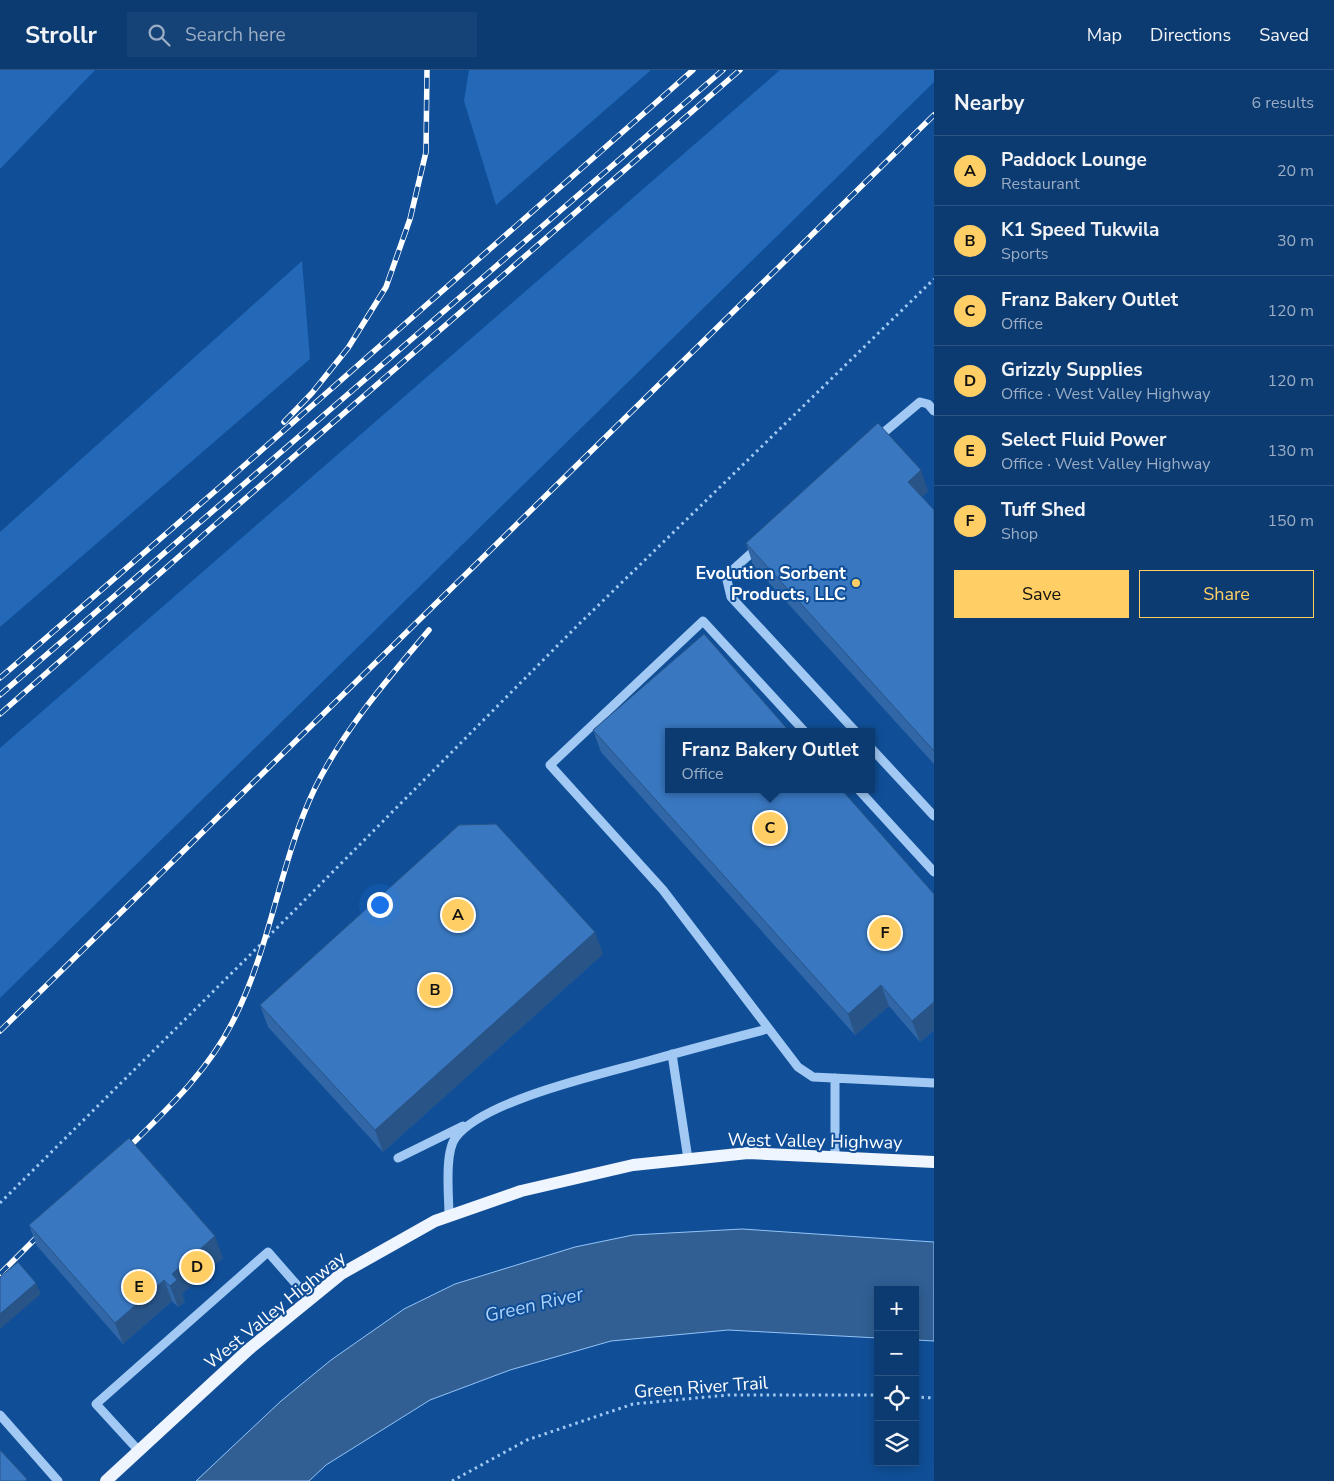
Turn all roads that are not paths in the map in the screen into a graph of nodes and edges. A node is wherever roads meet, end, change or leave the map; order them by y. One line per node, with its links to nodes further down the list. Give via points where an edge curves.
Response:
1 (934, 411): 2 (lane, via 928,404 920,402)
2 (866, 449)
3 (763, 543): 5 (lane, via 726,576 731,597)
4 (801, 728): 10 (lane, via 704,621 550,764 663,890)
5 (852, 728)
6 (875, 752): 8 (lane)
7 (862, 793): 9 (lane)
8 (934, 816)
9 (934, 872)
10 (768, 1029): 11 (lane); 12 (lane, via 798,1067 813,1077)
11 (672, 1054): 14 (lane, via 579,1080 516,1101); 17 (lane)
12 (836, 1078): 13 (lane); 15 (lane)
13 (934, 1083)
14 (474, 1120): 16 (lane); 19 (lane, via 455,1138 449,1152)
15 (835, 1157): 17 (main road, West Valley Highway, via 748,1153); 18 (main road, West Valley Highway)
16 (398, 1158)
17 (688, 1159): 19 (main road, West Valley Highway, via 633,1165 521,1191)
18 (934, 1162)
19 (449, 1216): 20 (main road, West Valley Highway, via 435,1220 341,1274)
20 (310, 1300): 22 (main road, West Valley Highway, via 248,1350); 22 (lane, via 268,1252 96,1404)
21 (0, 1415): 23 (lane)
22 (139, 1451): 24 (main road, West Valley Highway)
23 (58, 1481)
24 (106, 1481)

